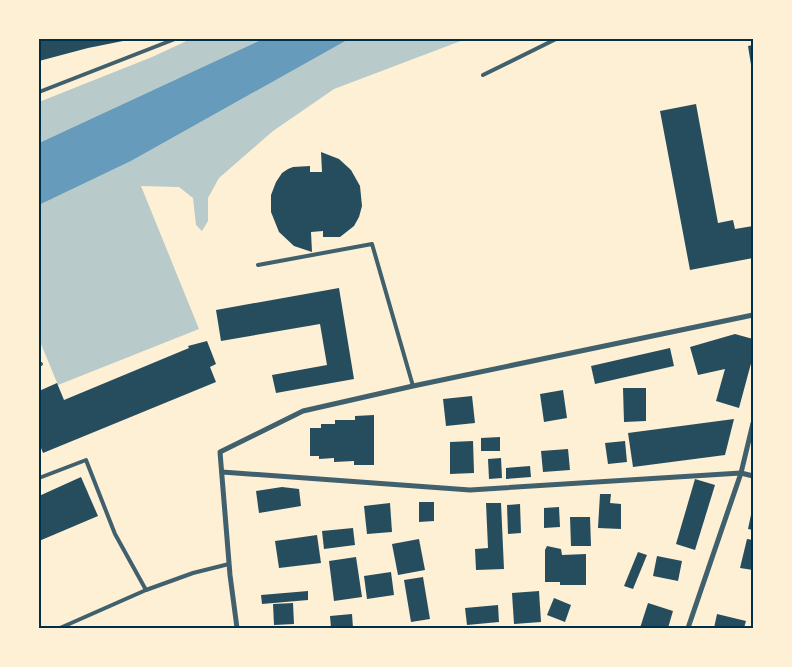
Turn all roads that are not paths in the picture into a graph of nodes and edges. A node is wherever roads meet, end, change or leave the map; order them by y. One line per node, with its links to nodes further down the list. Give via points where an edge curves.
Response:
1 (175, 39): 4 (lane)
2 (556, 39): 3 (lane)
3 (483, 75)
4 (39, 92)
5 (258, 265): 7 (lane, via 372,244)
6 (753, 315): 7 (street)
7 (413, 386): 9 (street, via 303,411 220,452)
8 (753, 423): 10 (street)
9 (222, 472): 10 (street, via 470,490); 13 (street)
10 (741, 473): 11 (street); 17 (street)
11 (753, 476)
12 (39, 478): 14 (lane, via 86,460 115,534)
13 (229, 564): 14 (lane); 16 (street)
14 (146, 590): 15 (lane)
15 (60, 628)
16 (237, 628)
17 (688, 628)

